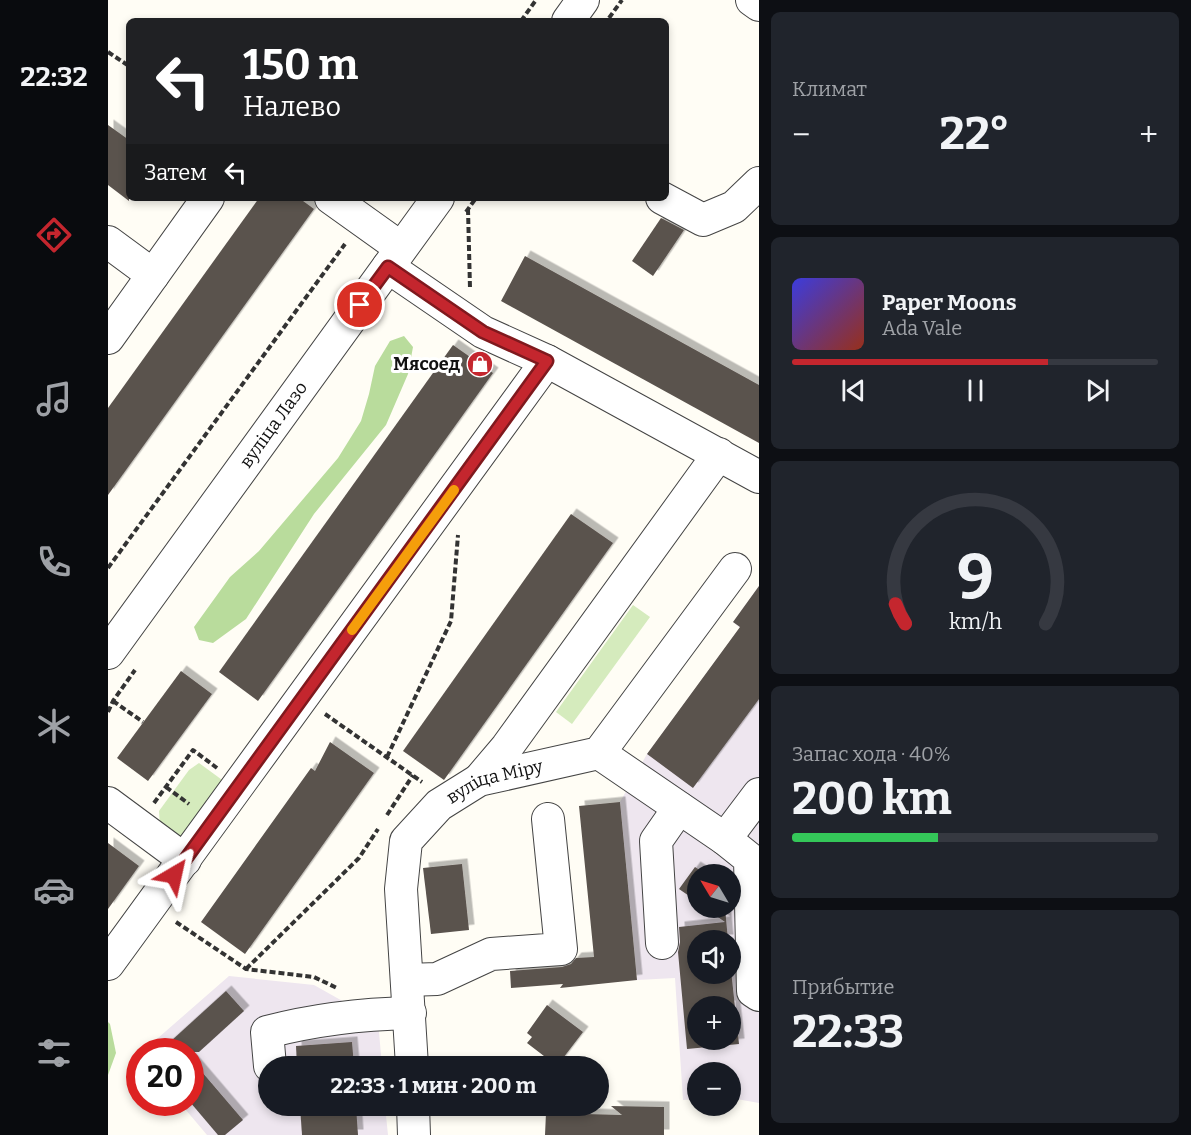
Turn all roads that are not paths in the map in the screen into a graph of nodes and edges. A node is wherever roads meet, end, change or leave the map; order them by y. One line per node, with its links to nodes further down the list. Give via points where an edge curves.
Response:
1 (583, 0): 4 (street)
2 (752, 0): 3 (street)
3 (759, 5)
4 (570, 18)
5 (759, 183): 9 (street, via 734,207 703,220)
6 (206, 201): 12 (street)
7 (335, 201): 11 (street, via 362,220)
8 (436, 201): 11 (street, вуліца Лазо)
9 (668, 201)
10 (108, 242): 12 (street)
11 (395, 258): 14 (street, via 483,332); 18 (street, вуліца Лазо)
12 (153, 275): 13 (street)
13 (108, 338)
14 (547, 361): 15 (street); 26 (street)
15 (719, 454): 16 (street); 20 (street)
16 (759, 477)
17 (735, 568): 19 (street)
18 (108, 653)
19 (599, 753): 20 (street, вуліца Міру); 23 (street)
20 (479, 780): 29 (street, вуліца Міру, via 439,805 406,840 401,889)
21 (759, 794): 25 (street)
22 (108, 803): 26 (street)
23 (679, 808): 25 (street); 27 (street, via 656,841)
24 (548, 819): 29 (street, via 561,949 491,954 437,979)
25 (741, 831): 30 (street, via 750,859 753,991)
26 (185, 860): 28 (street)
27 (662, 943)
28 (108, 964)
29 (407, 980): 31 (street, вуліца Міру)
30 (759, 995)
31 (410, 1012): 32 (street, via 294,1025 267,1032); 33 (street, вуліца Міру)
32 (269, 1056)
33 (412, 1056)
34 (413, 1116): 35 (street)
35 (414, 1135)

